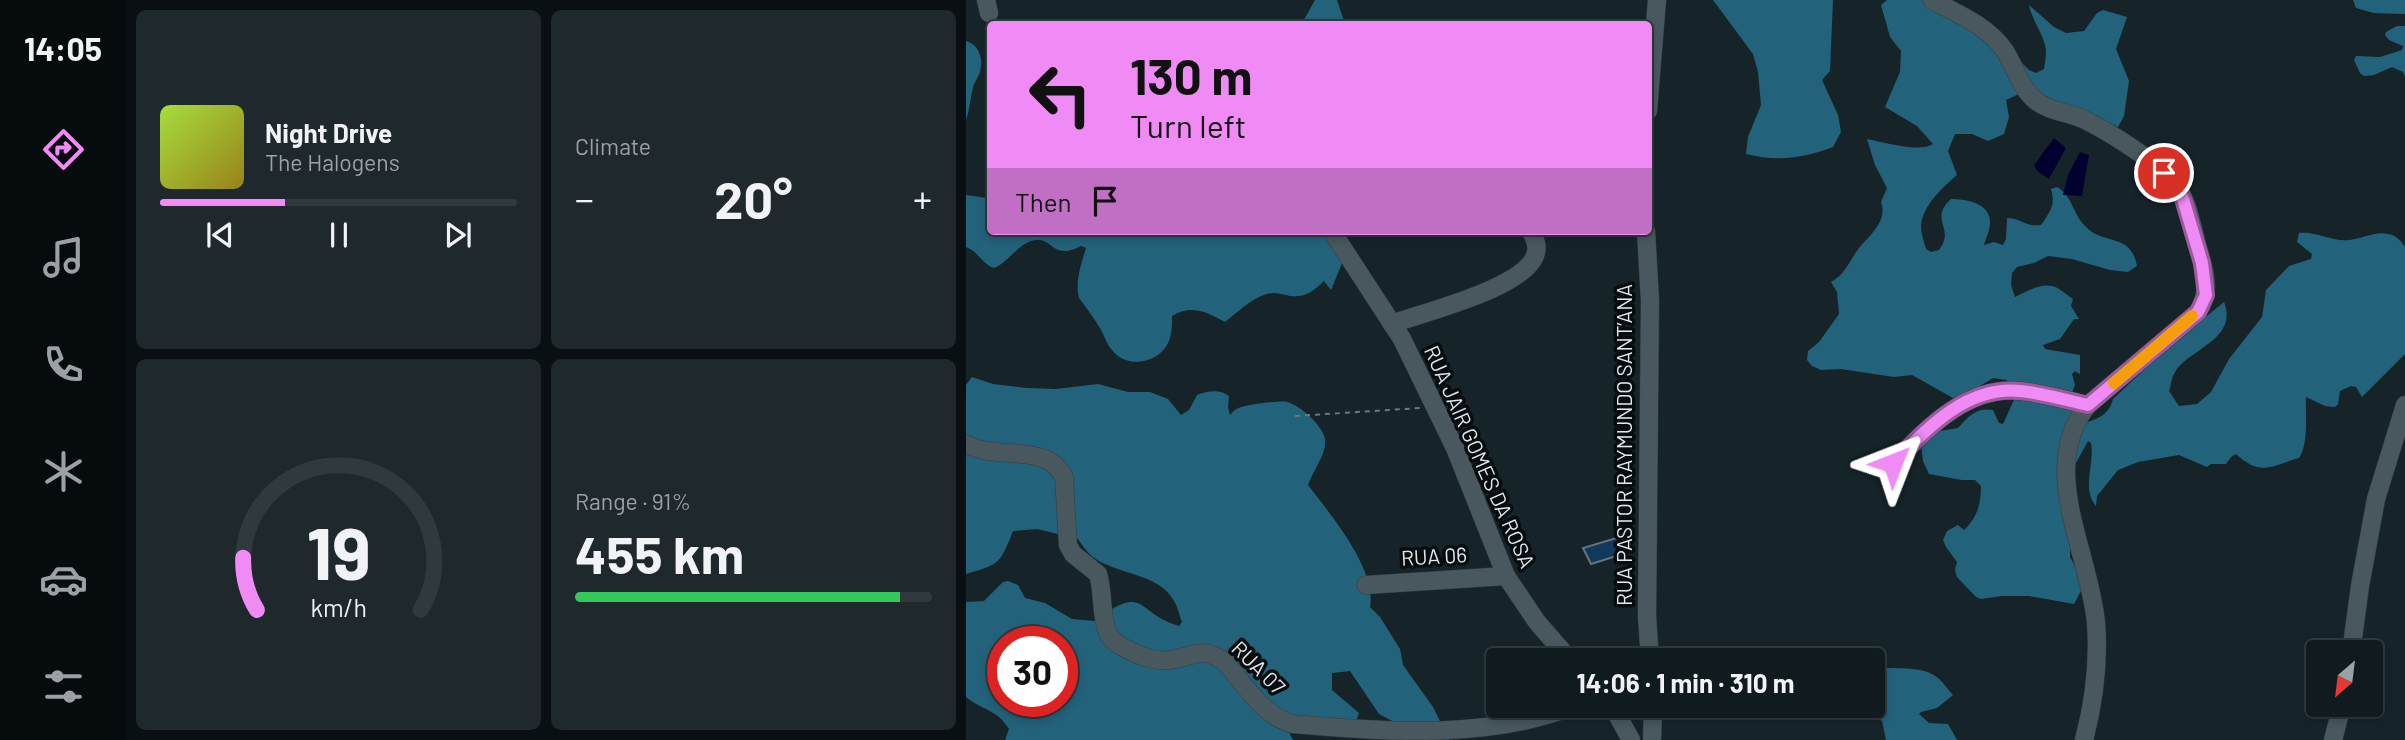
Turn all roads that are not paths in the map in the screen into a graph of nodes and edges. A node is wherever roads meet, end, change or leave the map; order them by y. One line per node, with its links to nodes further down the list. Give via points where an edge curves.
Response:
1 (1657, 0): 3 (street)
2 (1932, 0): 8 (street, via 1995,38 2036,102 2084,120 2144,158 2177,186 2183,199 2202,263 2203,304)
3 (1652, 62)
4 (1335, 235): 7 (street, RUA JAIR GOMES DA ROSA)
5 (1533, 235): 7 (street, via 1537,243 1532,263 1502,286)
6 (1646, 235): 16 (street, RUA PASTOR RAYMUNDO SANT’ANA)
7 (1392, 324): 12 (street, RUA JAIR GOMES DA ROSA, via 1455,448)
8 (2088, 405): 11 (street, via 2003,390 1964,402 1945,414); 23 (street, via 2067,444 2065,470 2095,622 2096,663)
9 (2405, 405): 14 (street, via 2376,499)
10 (966, 444): 17 (street, RUA 07, via 1041,457 1060,467 1065,477 1068,545 1098,574 1106,629 1116,643 1142,656 1157,660 1201,652 1217,656 1268,712 1293,724 1403,734 1502,726)
11 (1893, 463)
12 (1506, 576): 13 (street, RUA 06); 15 (street, RUA JAIR GOMES DA ROSA)
13 (1366, 585)
14 (2353, 640)
15 (1560, 648)
16 (1649, 648)
17 (1537, 718)
18 (1619, 718): 21 (street)
19 (1653, 718): 22 (street)
20 (2339, 718): 24 (street)
21 (1631, 740)
22 (1652, 740)
23 (2084, 740)
24 (2333, 740)

